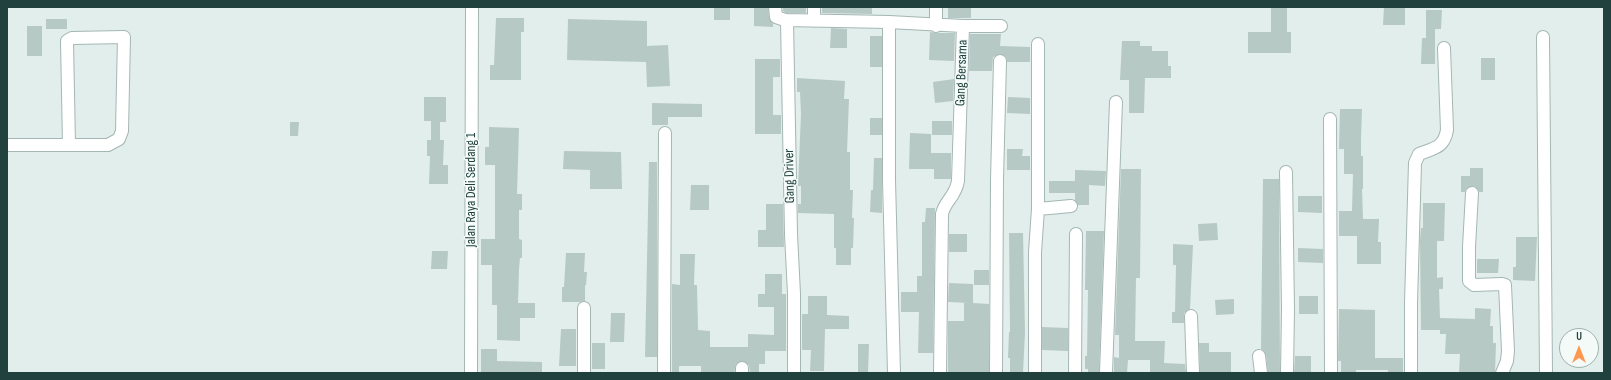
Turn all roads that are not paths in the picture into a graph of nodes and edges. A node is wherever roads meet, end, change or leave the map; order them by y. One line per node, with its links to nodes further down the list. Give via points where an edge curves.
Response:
1 (472, 7): 28 (street, Jalan Raya Deli Serdang 1)
2 (774, 7): 5 (street, via 776,17)
3 (814, 7): 6 (street)
4 (936, 7): 8 (street)
5 (787, 20): 6 (street); 31 (street, Gang Driver)
6 (814, 21): 7 (street, Gang Bersama)
7 (889, 22): 8 (street, Gang Bersama); 32 (street)
8 (936, 26): 9 (street, Gang Bersama)
9 (963, 26): 10 (street); 33 (street, Gang Bersama, via 957,187 942,214)
10 (1001, 26)
11 (1543, 38): 44 (street)
12 (1038, 44): 23 (street)
13 (1444, 48): 42 (street, via 1446,140 1439,146 1419,154 1415,163)
14 (1000, 61): 34 (street)
15 (1116, 102): 37 (street)
16 (1330, 119): 41 (street)
17 (665, 132): 30 (street)
18 (7, 145): 19 (street)
19 (69, 145): 19 (street, via 108,145 116,142 121,136 124,38 72,38 67,41)
20 (1286, 172): 40 (street)
21 (1472, 193): 43 (street, via 1469,281 1474,285 1505,285 1508,351 1507,363)
22 (1071, 206): 23 (street)
23 (1038, 209): 35 (street, via 1035,252)
24 (1076, 234): 36 (street)
25 (584, 308): 29 (street)
26 (1191, 316): 38 (street)
27 (1259, 356): 39 (street)
28 (471, 373)
29 (584, 373)
30 (664, 373)
31 (794, 373)
32 (894, 373)
33 (940, 373)
34 (996, 373)
35 (1035, 373)
36 (1075, 373)
37 (1106, 373)
38 (1193, 373)
39 (1261, 373)
40 (1287, 373)
41 (1331, 373)
42 (1411, 373)
43 (1502, 373)
44 (1546, 373)

